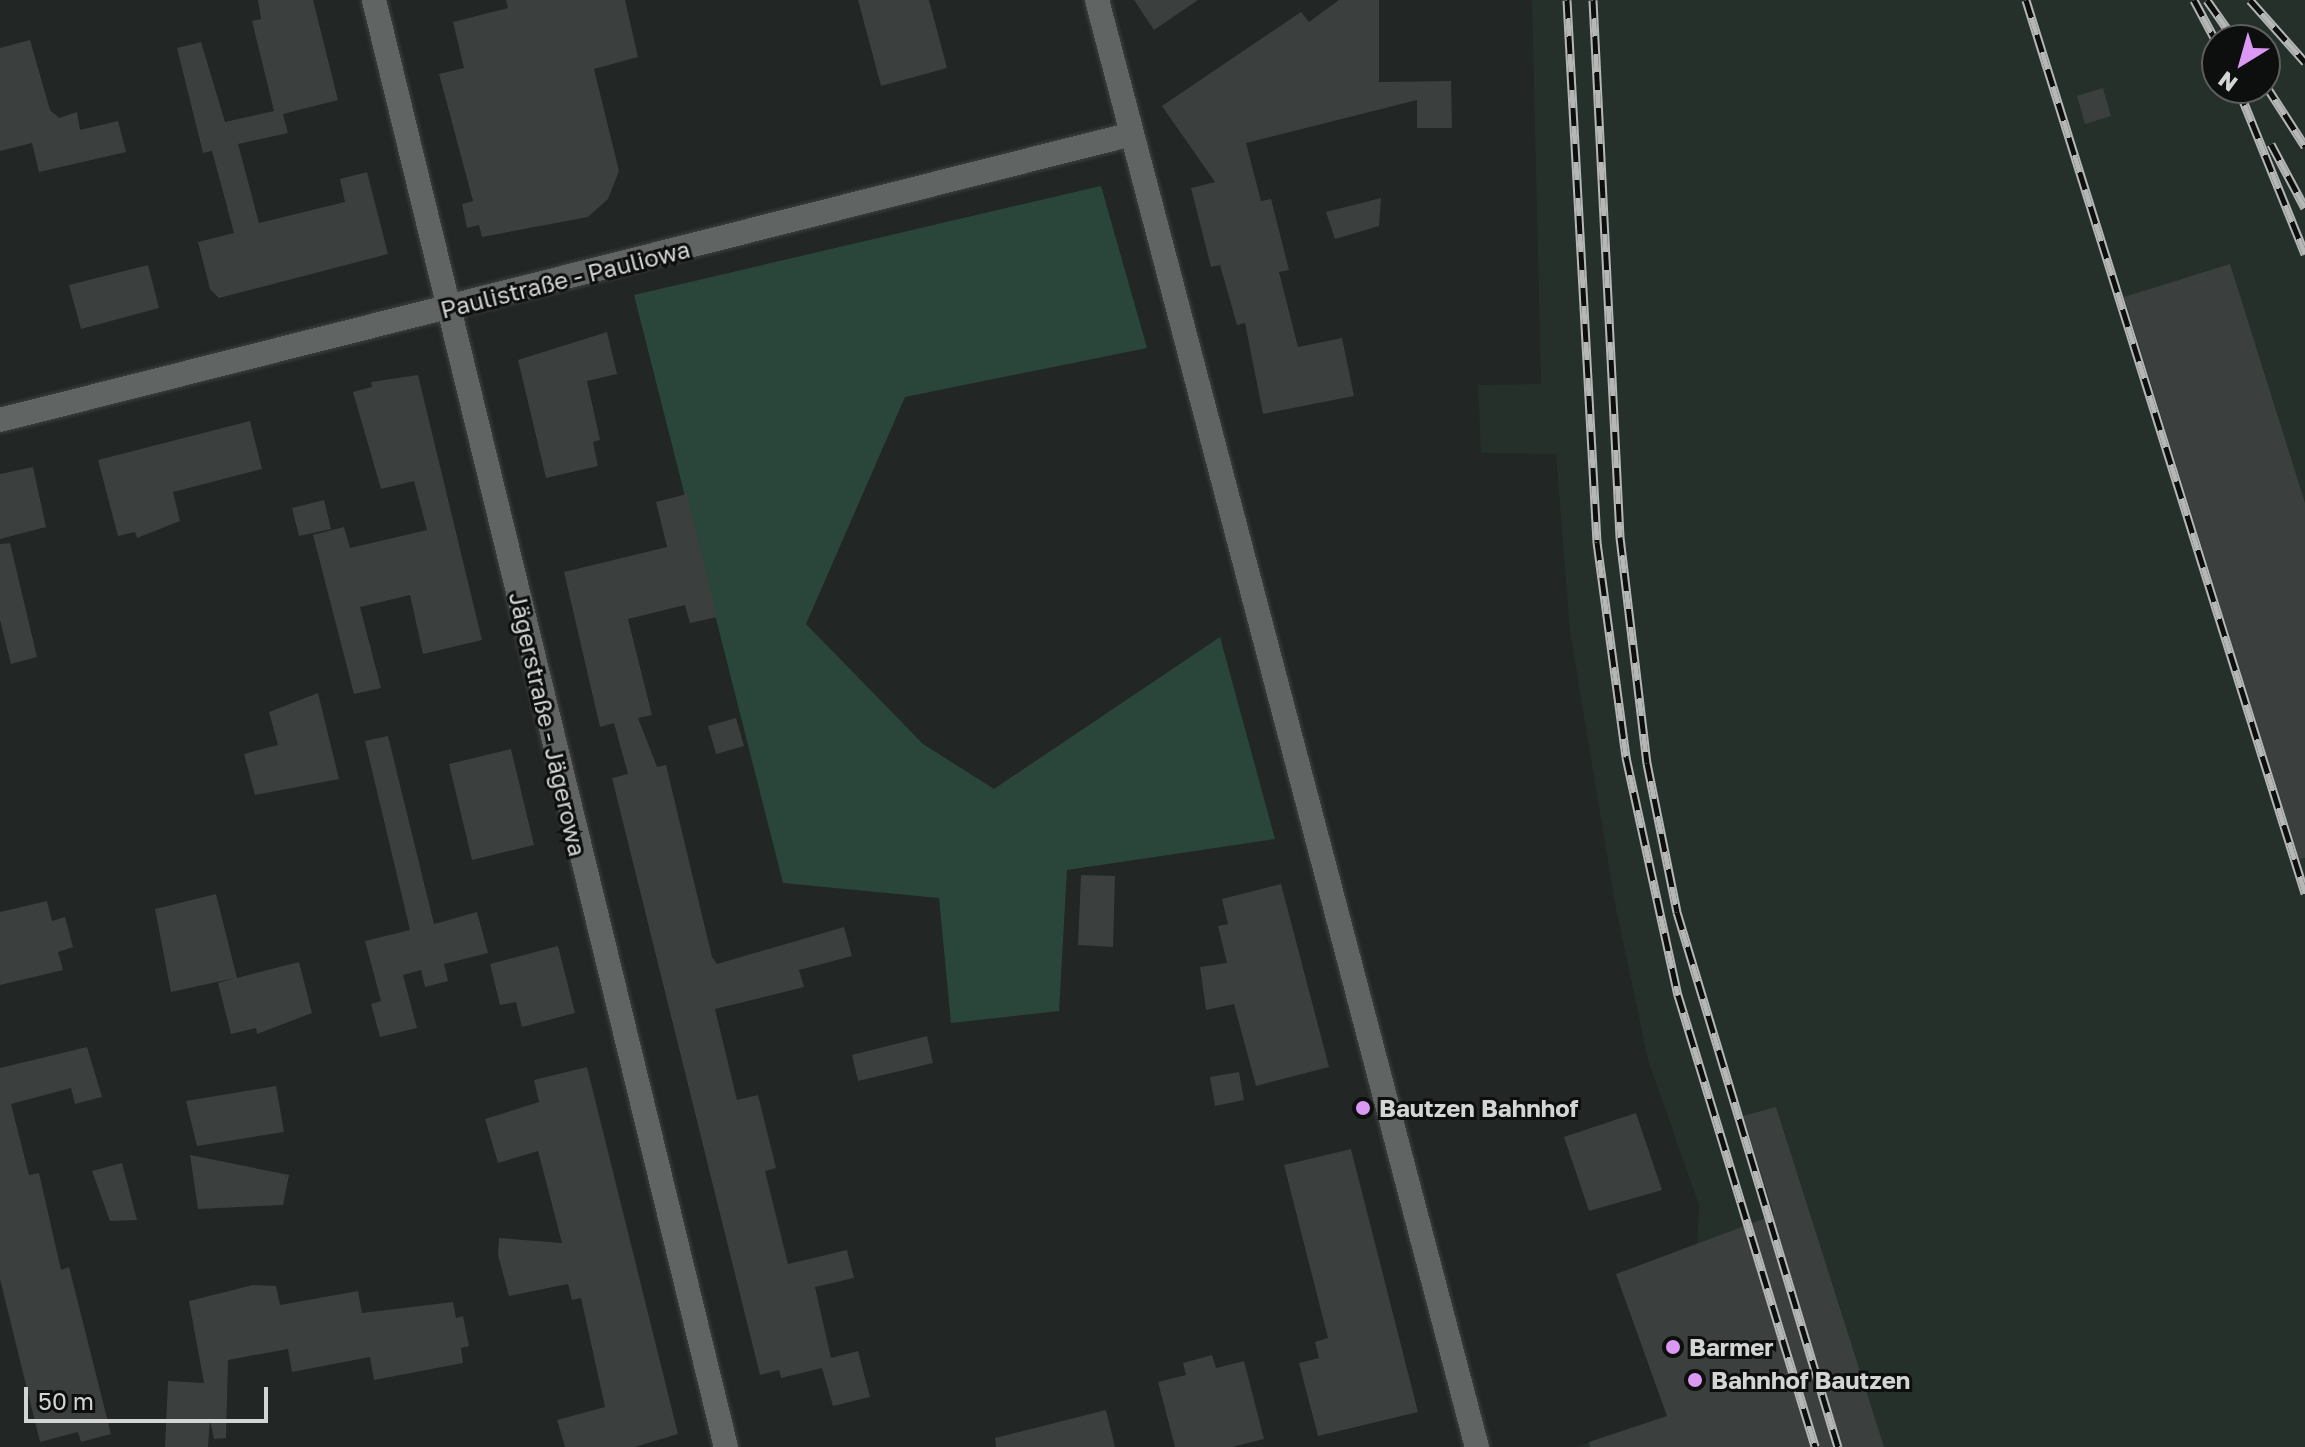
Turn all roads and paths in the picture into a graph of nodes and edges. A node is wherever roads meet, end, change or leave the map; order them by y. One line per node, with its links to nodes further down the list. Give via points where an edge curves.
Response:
1 (374, 0): 4 (street, Jägerstraße - Jägerowa)
2 (1097, 0): 3 (street)
3 (1128, 135): 4 (street, Paulistraße - Pauliowa); 7 (street, via 1324,854)
4 (450, 309): 5 (street, Paulistraße - Pauliowa); 6 (street, Jägerstraße - Jägerowa)
5 (0, 420)
6 (726, 1447)
7 (1477, 1447)

